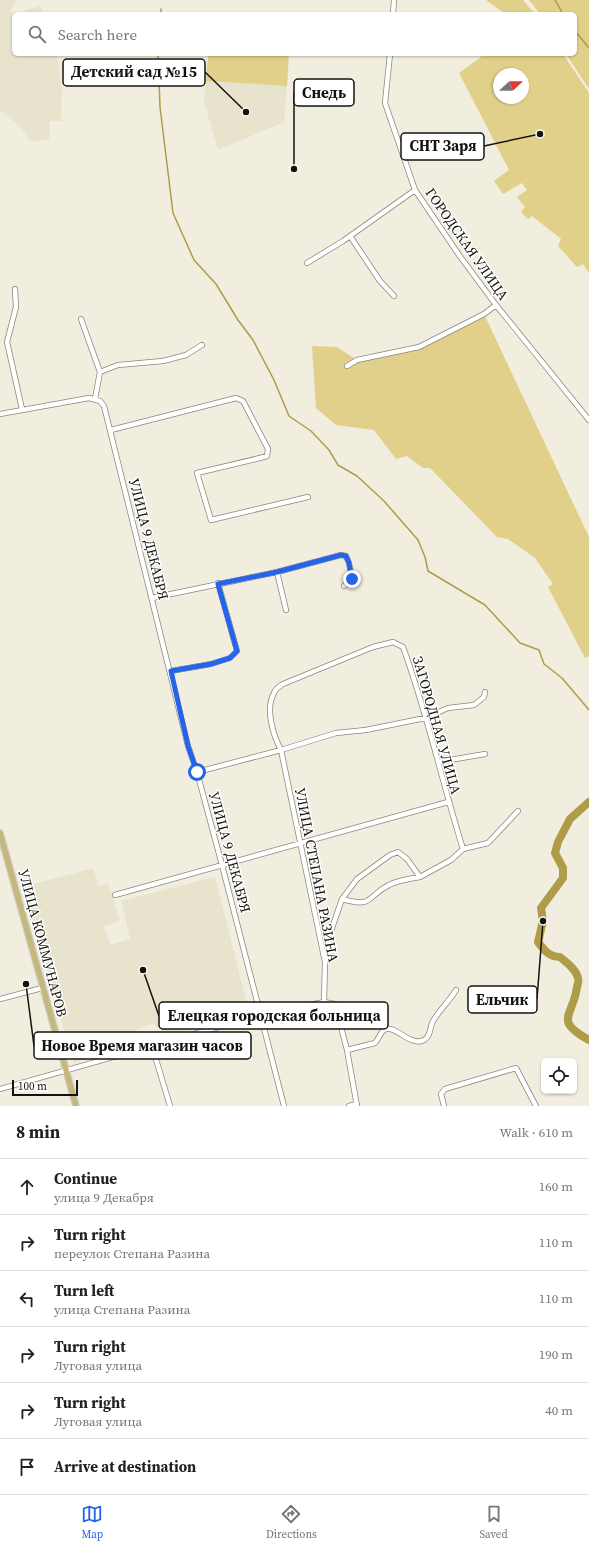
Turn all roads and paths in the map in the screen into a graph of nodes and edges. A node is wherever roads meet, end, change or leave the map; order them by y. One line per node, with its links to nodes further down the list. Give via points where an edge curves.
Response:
1 (394, 0): 2 (street)
2 (393, 12)
3 (390, 56): 4 (street, ГОРОДСКАЯ УЛИЦА, via 386,103)
4 (415, 190): 5 (street); 9 (street, ГОРОДСКАЯ УЛИЦА)
5 (350, 236): 6 (street); 8 (street, via 380,281)
6 (307, 263)
7 (15, 290): 15 (street, via 16,307 7,342)
8 (394, 296)
9 (496, 305): 12 (street, via 484,314 419,348 357,360); 17 (street, ГОРОДСКАЯ УЛИЦА)
10 (81, 319): 13 (street)
11 (202, 345): 13 (street, via 186,355 162,361 118,365)
12 (347, 366)
13 (100, 372): 14 (street)
14 (96, 399): 15 (street); 18 (street, УЛИЦА 9 ДЕКАБРЯ, via 104,406)
15 (22, 409): 16 (street)
16 (0, 414)
17 (589, 420)
18 (111, 430): 19 (street, via 236,398 243,401 268,450 267,456 196,473 211,520); 23 (street, УЛИЦА 9 ДЕКАБРЯ)
19 (308, 498)
20 (277, 572): 21 (street); 22 (street, via 341,555 346,556 352,579); 24 (street)
21 (218, 584): 23 (street); 25 (street, via 237,651 230,658 211,664)
22 (344, 586)
23 (152, 598): 25 (street, УЛИЦА 9 ДЕКАБРЯ)
24 (286, 610)
25 (171, 671): 32 (street, УЛИЦА 9 ДЕКАБРЯ, via 188,746)
26 (485, 692): 28 (street, via 484,697 474,705 448,708)
27 (270, 712): 28 (street, ЗАГОРОДНАЯ УЛИЦА, via 274,692 283,684 373,647 393,642 403,647); 29 (street, УЛИЦА СТЕПАНА РАЗИНА, via 275,739)
28 (425, 718): 29 (street, via 366,730 336,733); 31 (street, ЗАГОРОДНАЯ УЛИЦА)
29 (281, 750): 32 (street); 36 (street, УЛИЦА СТЕПАНА РАЗИНА)
30 (485, 754): 31 (street)
31 (438, 762): 33 (street, ЗАГОРОДНАЯ УЛИЦА)
32 (197, 772): 38 (street, УЛИЦА 9 ДЕКАБРЯ)
33 (448, 802): 36 (street); 37 (street, ЗАГОРОДНАЯ УЛИЦА)
34 (518, 811): 37 (street, via 488,843)
35 (0, 833): 43 (main road, УЛИЦА КОММУНАРОВ)
36 (301, 843): 38 (street); 42 (street, УЛИЦА СТЕПАНА РАЗИНА)
37 (463, 849): 39 (street, via 451,860)
38 (222, 865): 40 (street); 47 (street, УЛИЦА 9 ДЕКАБРЯ)
39 (420, 877): 41 (street, via 391,884 362,903); 41 (street, via 407,859 398,852 357,879)
40 (115, 895)
41 (342, 899): 42 (street, via 331,931)
42 (325, 962): 46 (street, УЛИЦА СТЕПАНА РАЗИНА)
43 (42, 988): 45 (street); 50 (main road, УЛИЦА КОММУНАРОВ)
44 (456, 990): 49 (street, via 435,1018 426,1039 412,1040 386,1029 375,1043)
45 (0, 999)
46 (324, 1002): 47 (street); 49 (street, via 335,1004)
47 (261, 1015): 48 (street); 55 (street, УЛИЦА 9 ДЕКАБРЯ)
48 (152, 1046): 50 (street); 54 (street)
49 (347, 1050): 52 (street)
50 (66, 1071): 51 (street); 53 (main road, УЛИЦА КОММУНАРОВ)
51 (0, 1089)
52 (357, 1105): 56 (street)
53 (76, 1106)
54 (170, 1106)
55 (284, 1106)
56 (349, 1106)
57 (444, 1106): 58 (street, via 441,1094 445,1089 516,1068)
58 (536, 1106)

